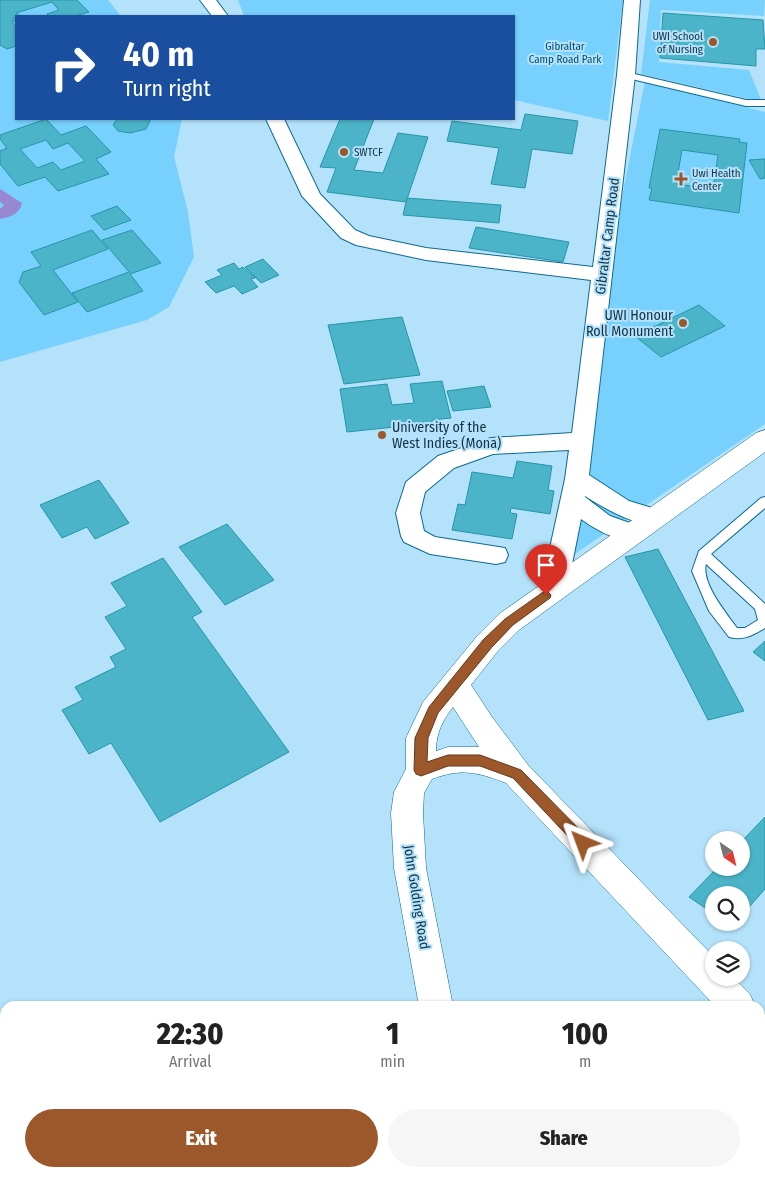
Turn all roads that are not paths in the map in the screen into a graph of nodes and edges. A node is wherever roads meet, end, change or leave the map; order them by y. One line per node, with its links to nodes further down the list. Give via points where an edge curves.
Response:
1 (208, 0): 3 (street)
2 (632, 0): 4 (street, Gibraltar Camp Road)
3 (219, 15)
4 (626, 75): 5 (lane, via 746,103); 7 (street, Gibraltar Camp Road)
5 (765, 103)
6 (276, 120): 7 (street, via 312,196 348,234 363,241 426,254)
7 (602, 275): 8 (street, Gibraltar Camp Road)
8 (582, 441): 10 (street, Gibraltar Camp Road); 15 (street, via 491,446 446,462 414,488 408,513 413,536 430,545)
9 (764, 442): 12 (street)
10 (575, 490): 12 (street); 13 (street, via 602,522); 16 (street, Gibraltar Camp Road)
11 (765, 501): 14 (lane)
12 (654, 517): 13 (street)
13 (632, 533): 16 (street)
14 (703, 554): 14 (lane, via 760,606 764,622 747,634 734,633 713,607 698,571)
15 (496, 555)
16 (554, 588): 17 (street, via 509,622)
17 (455, 685): 18 (street, via 433,710 421,738); 19 (street)
18 (421, 770): 19 (street, via 448,760 480,760); 20 (street, John Golding Road, via 409,792 407,813 410,858)
19 (517, 774): 21 (street)
20 (435, 1001)
21 (733, 1001)

